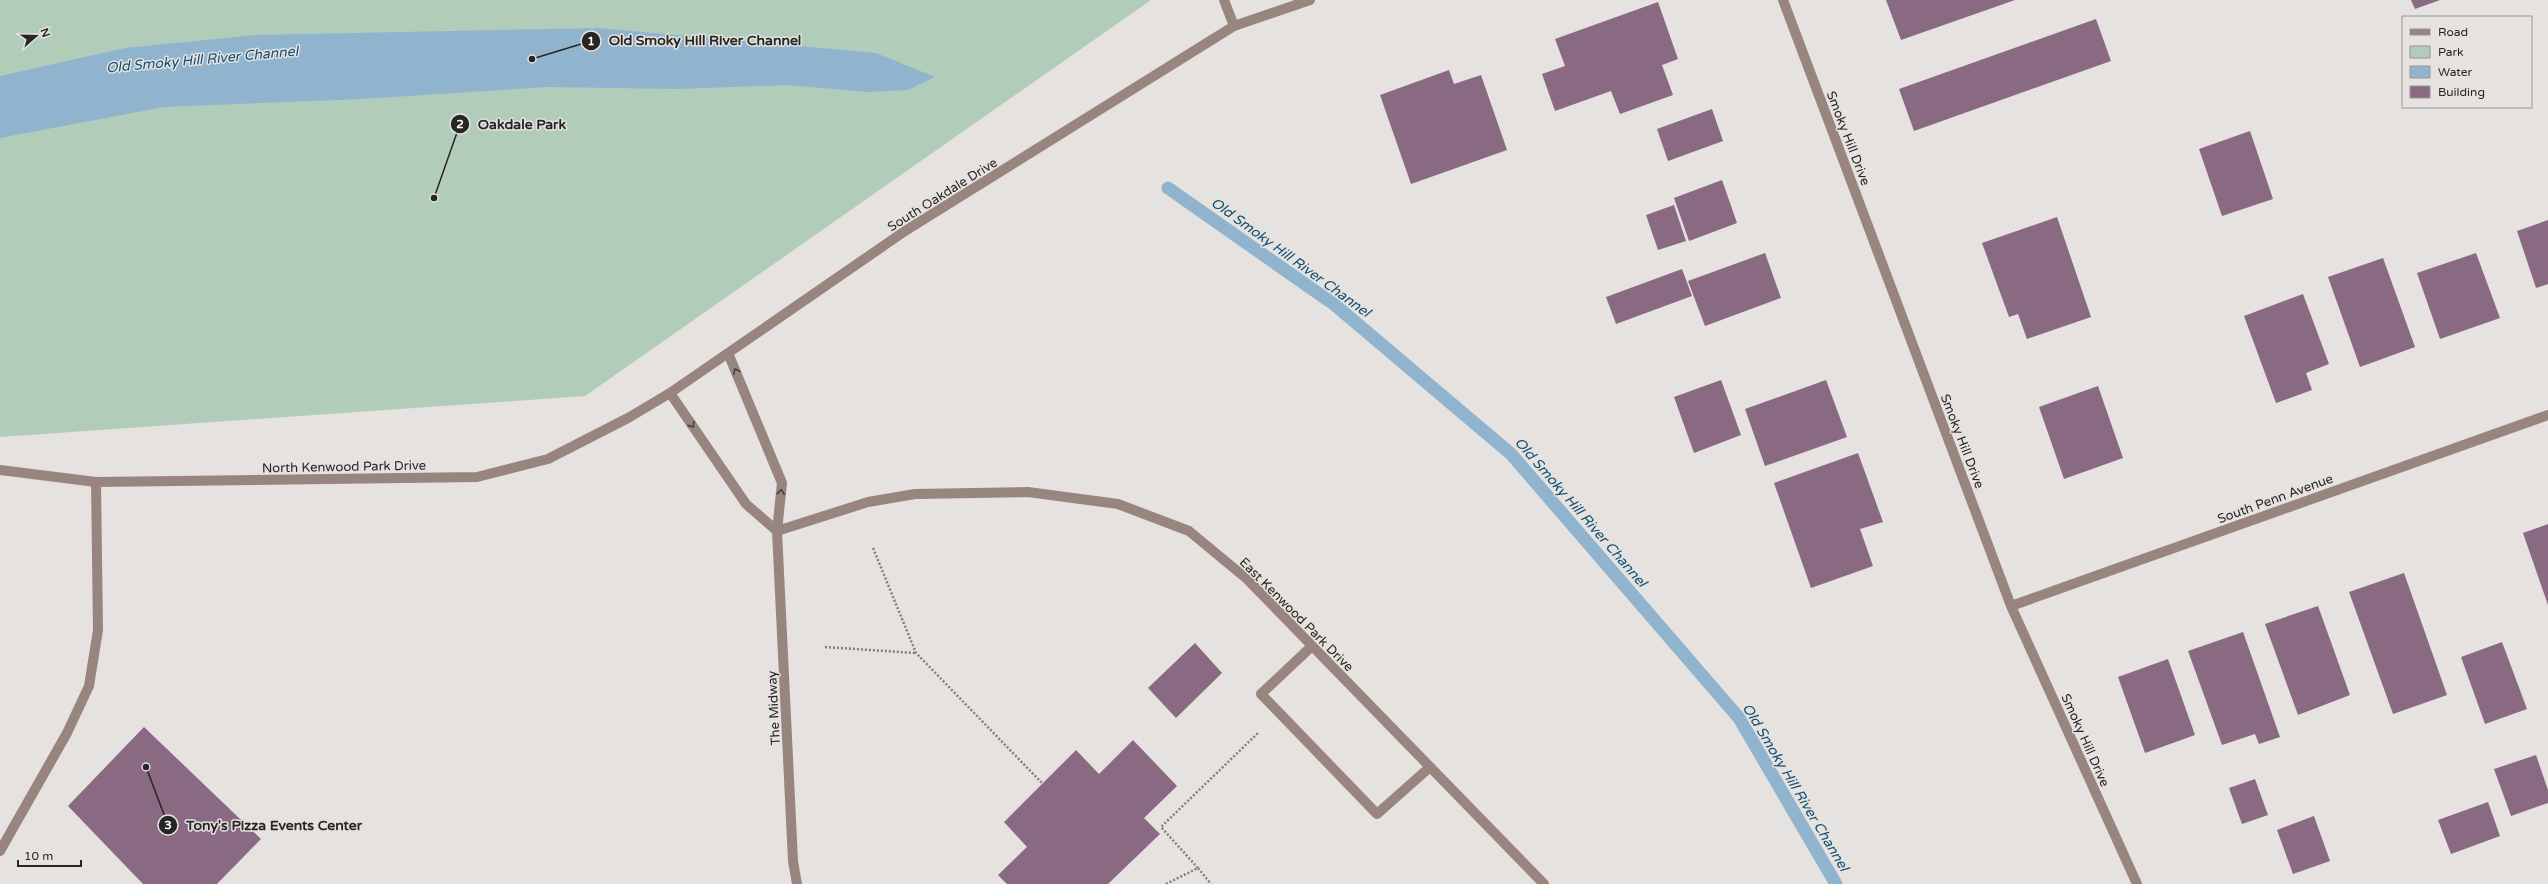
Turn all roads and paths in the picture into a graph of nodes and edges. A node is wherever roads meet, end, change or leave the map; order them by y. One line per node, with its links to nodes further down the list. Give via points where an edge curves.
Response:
1 (1224, 0): 4 (street)
2 (1310, 0): 4 (street, South Oakdale Drive)
3 (1783, 0): 12 (street, Smoky Hill Drive)
4 (1234, 26): 5 (street, South Oakdale Drive, via 905,231)
5 (728, 353): 6 (street, South Oakdale Drive); 10 (street, The Midway, one-way to 5, via 782,483)
6 (670, 393): 9 (street, North Kenwood Park Drive, via 628,418 548,459 477,477); 10 (street, one-way to 10, via 746,504)
7 (2548, 415): 12 (street, South Penn Avenue)
8 (0, 470): 9 (street, North Kenwood Park Drive)
9 (96, 482): 19 (street, via 98,630 89,686 67,733)
10 (777, 531): 13 (street, East Kenwood Park Drive, via 868,502 915,494 1028,492 1118,504 1189,532 1247,579); 21 (street, The Midway, via 793,861)
11 (873, 548): 15 (path)
12 (2010, 606): 25 (street, Smoky Hill Drive)
13 (1312, 646): 16 (street, via 1261,694); 17 (street, East Kenwood Park Drive)
14 (826, 647): 15 (path)
15 (916, 653): 18 (path)
16 (1279, 713): 17 (street, via 1377,814); 20 (path, via 1161,827)
17 (1430, 767): 24 (street, East Kenwood Park Drive)
18 (1043, 784)
19 (0, 850)
20 (1198, 868): 22 (path); 23 (path)
21 (797, 884)
22 (1166, 884)
23 (1211, 884)
24 (1544, 884)
25 (2137, 884)

